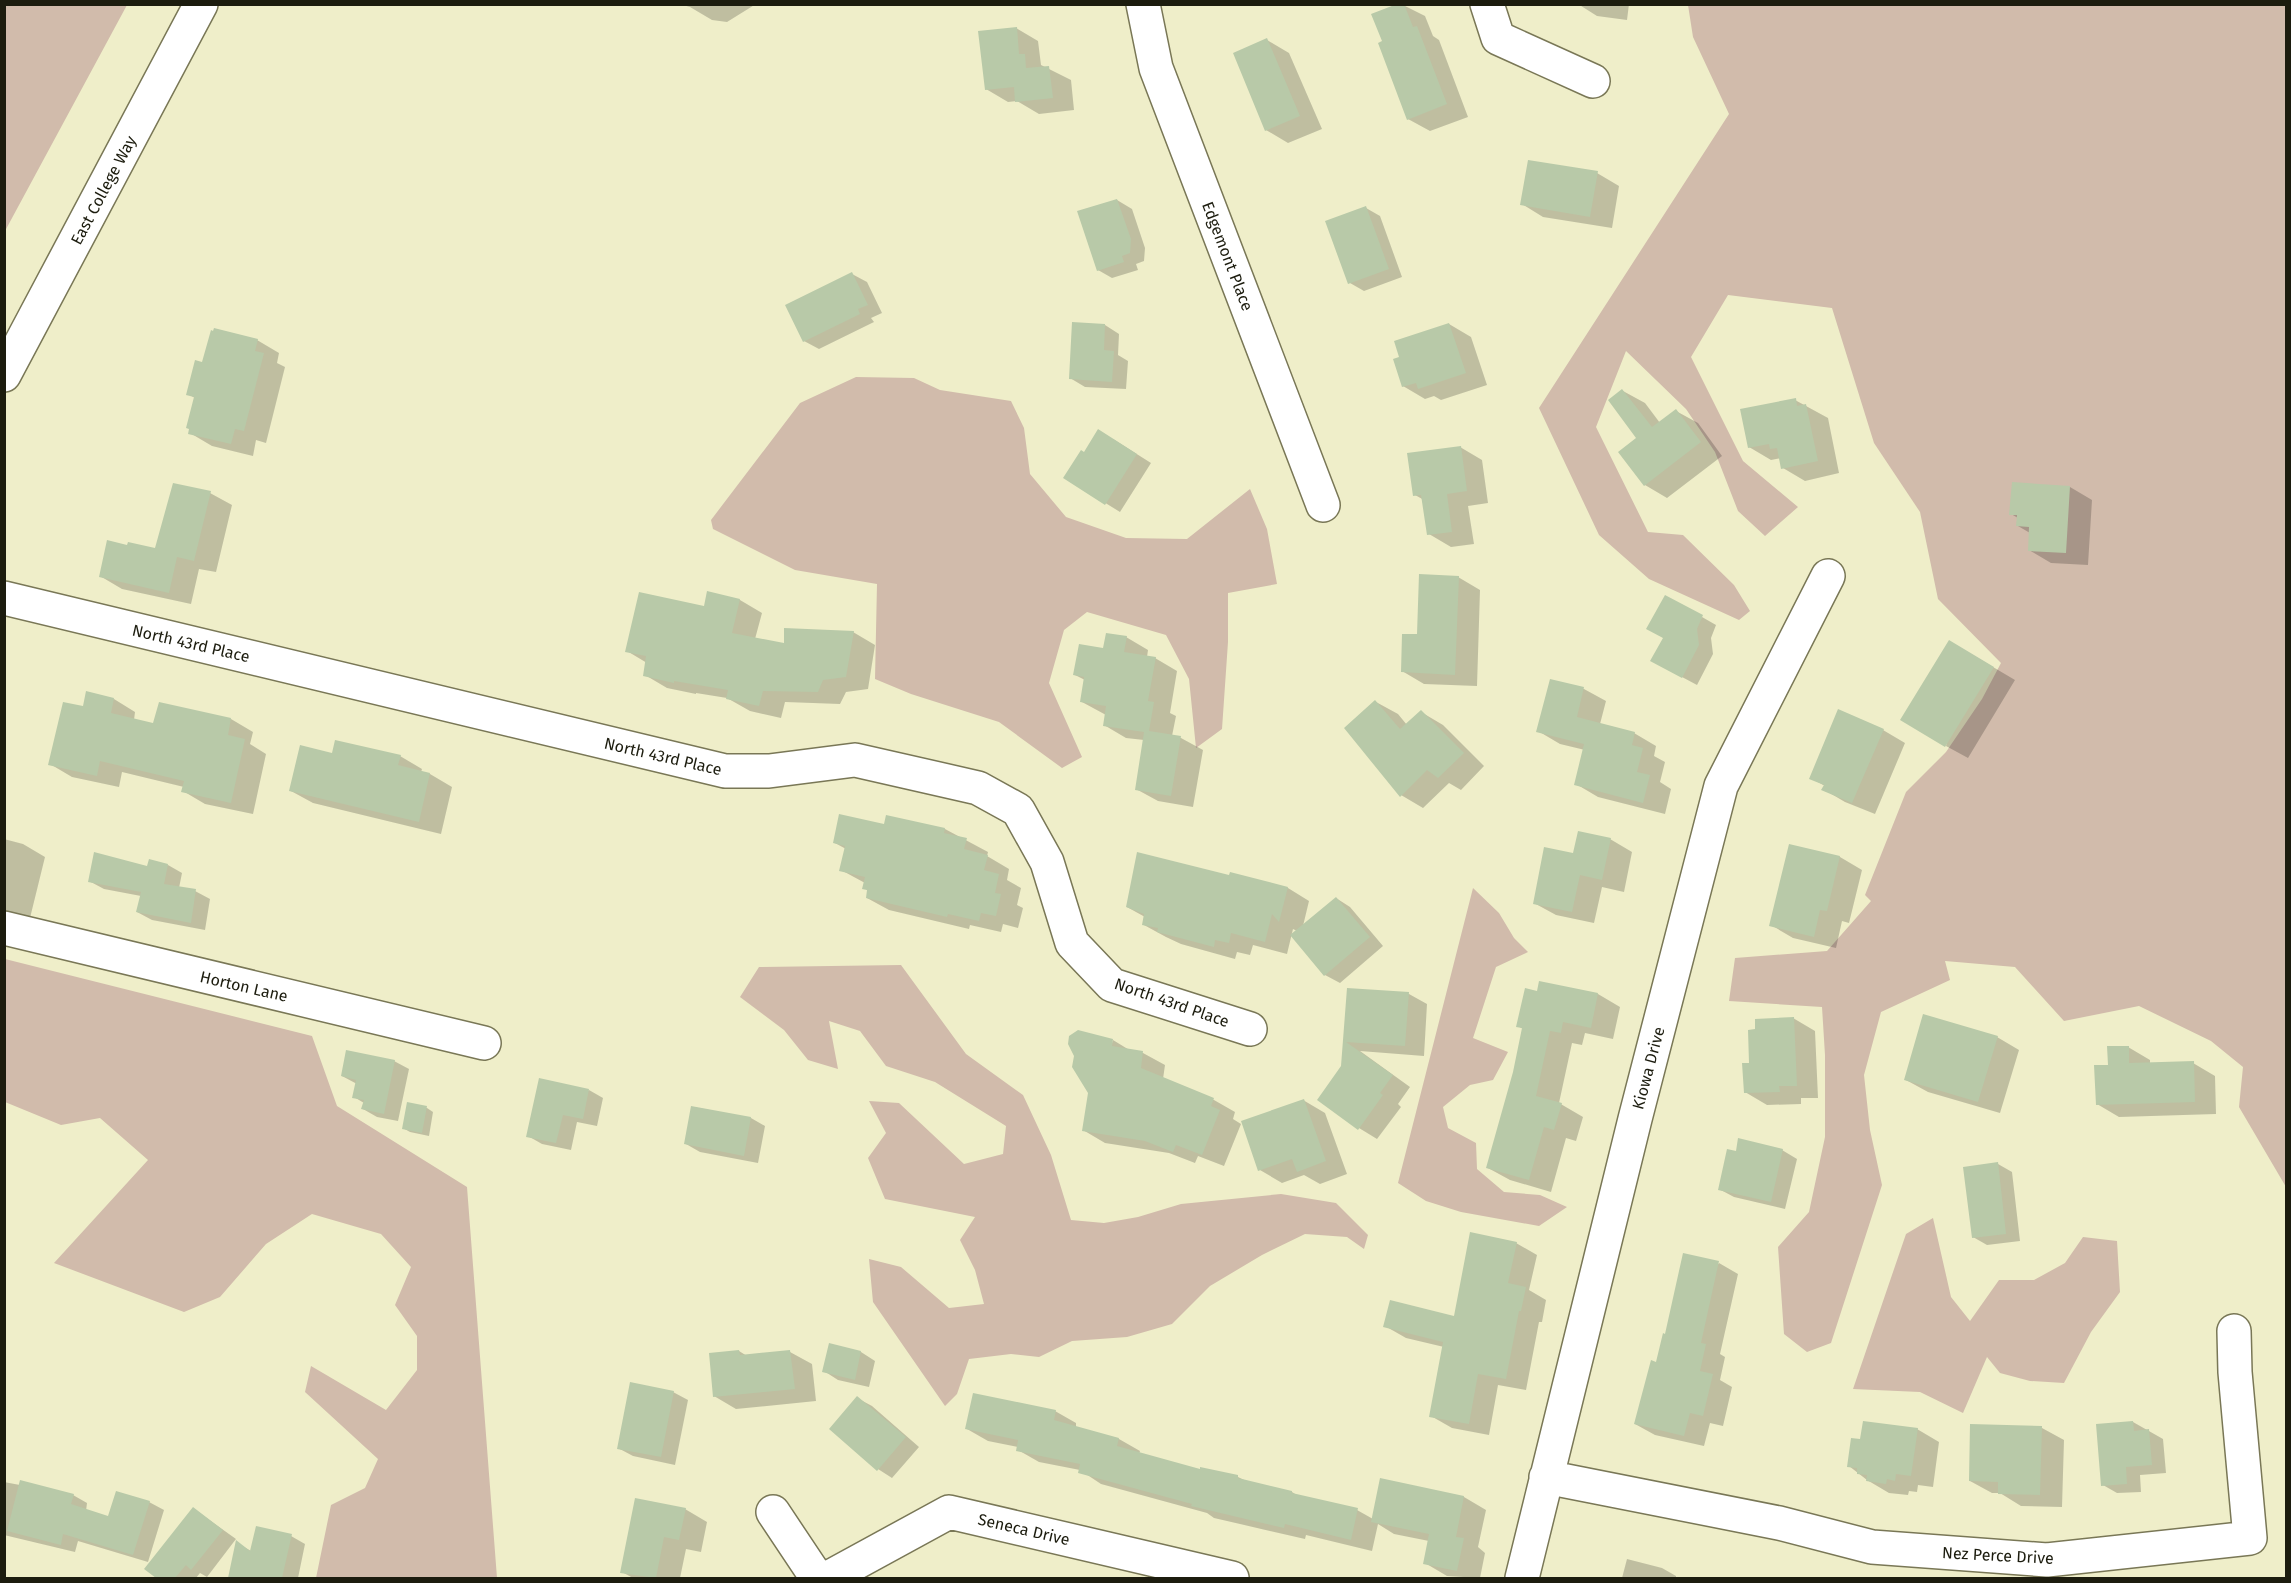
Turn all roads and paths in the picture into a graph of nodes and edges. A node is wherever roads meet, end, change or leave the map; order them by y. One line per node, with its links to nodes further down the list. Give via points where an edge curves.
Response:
1 (201, 4): 5 (street, East College Way)
2 (1143, 4): 6 (street, Edgemont Place, via 1156,68)
3 (1487, 4): 4 (street, via 1498,38)
4 (1593, 81)
5 (4, 375)
6 (1323, 505)
7 (1827, 576): 13 (street, Kiowa Drive, via 1721,786)
8 (4, 598): 10 (street, North 43rd Place, via 725,771 769,771 855,759 978,788 1018,810 1047,862 1072,943 1112,985)
9 (4, 928): 11 (street, Horton Lane)
10 (1250, 1029)
11 (484, 1043)
12 (2234, 1331): 13 (street, Nez Perce Drive, via 2250,1538 2047,1560 1872,1547 1779,1523)
13 (1546, 1477): 18 (street, Kiowa Drive)
14 (773, 1512): 15 (street)
15 (817, 1578)
16 (828, 1578): 17 (street, Seneca Drive, via 949,1512)
17 (1232, 1578)
18 (1522, 1578)

